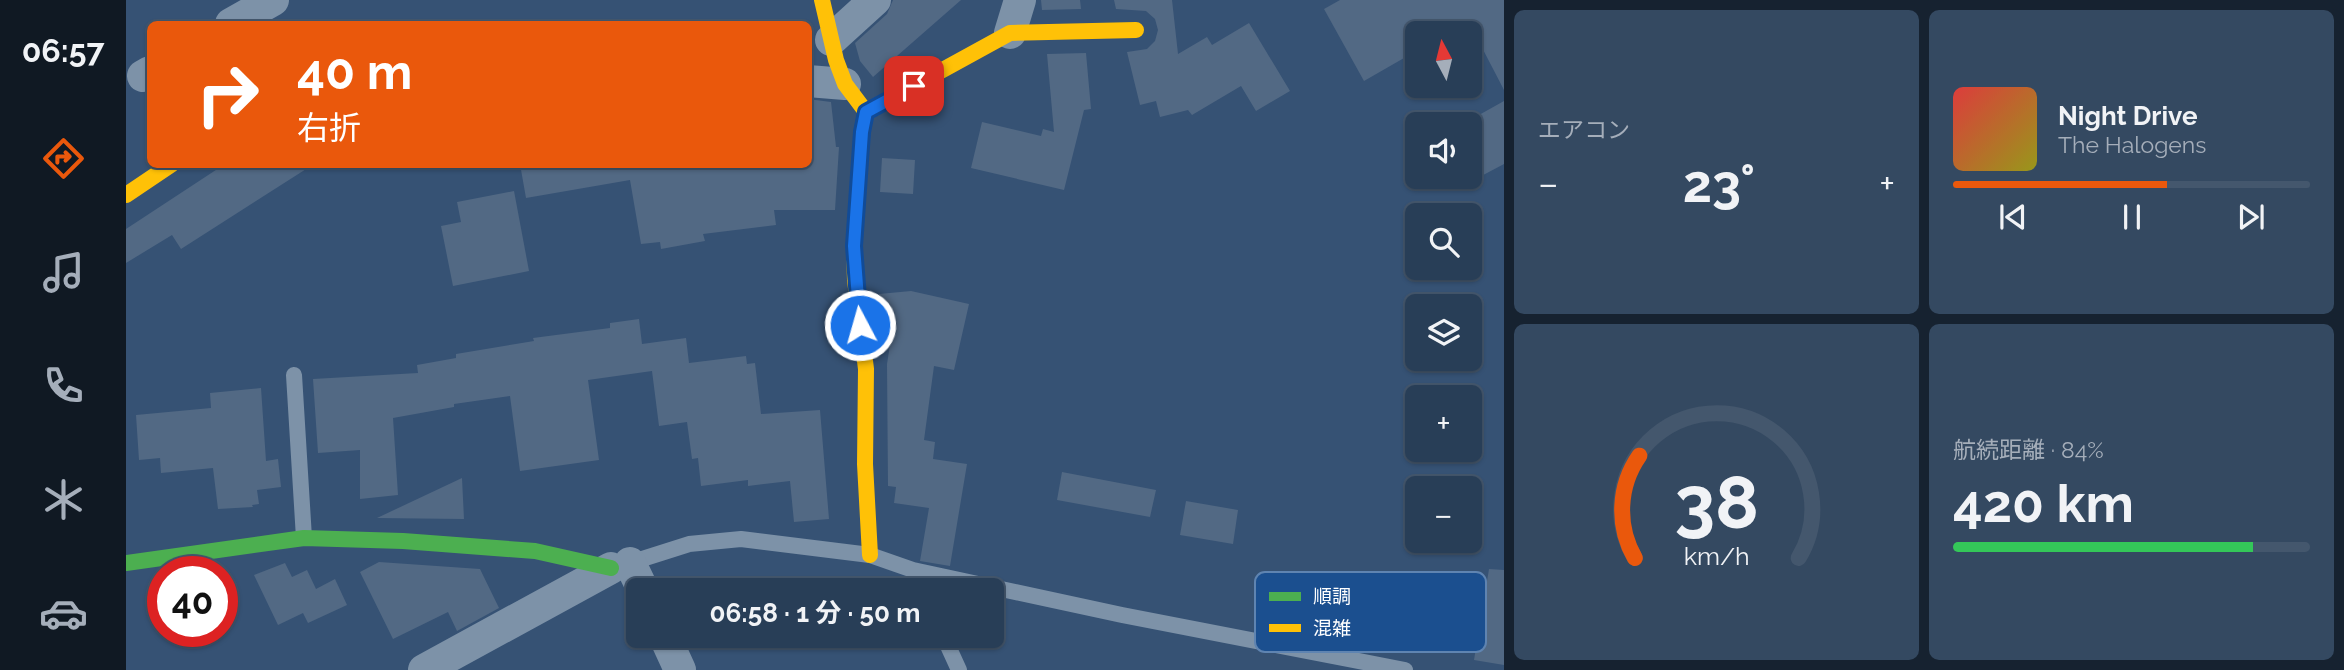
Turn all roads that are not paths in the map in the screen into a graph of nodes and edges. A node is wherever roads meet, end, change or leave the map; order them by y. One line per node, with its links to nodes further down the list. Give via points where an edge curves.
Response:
1 (273, 0): 5 (street)
2 (822, 0): 8 (street)
3 (875, 0): 8 (street)
4 (1020, 0): 7 (street)
5 (236, 21)
6 (1136, 30): 7 (street)
7 (1010, 33): 11 (street)
8 (831, 40): 10 (street)
9 (812, 81): 10 (street)
10 (845, 84): 11 (street)
11 (866, 112): 16 (street, via 854,246 866,369)
12 (166, 168): 13 (street)
13 (126, 195)
14 (294, 375): 15 (lane)
15 (303, 538): 17 (street); 19 (street, via 535,551)
16 (870, 555): 18 (lane); 19 (lane, via 741,539 689,544)
17 (126, 564)
18 (913, 570): 20 (lane); 21 (lane)
19 (628, 574): 25 (street)
20 (917, 578)
21 (1255, 641)
22 (670, 648): 26 (street)
23 (949, 648): 27 (lane)
24 (1312, 652): 28 (lane)
25 (424, 670)
26 (680, 670)
27 (959, 670)
28 (1405, 670)

